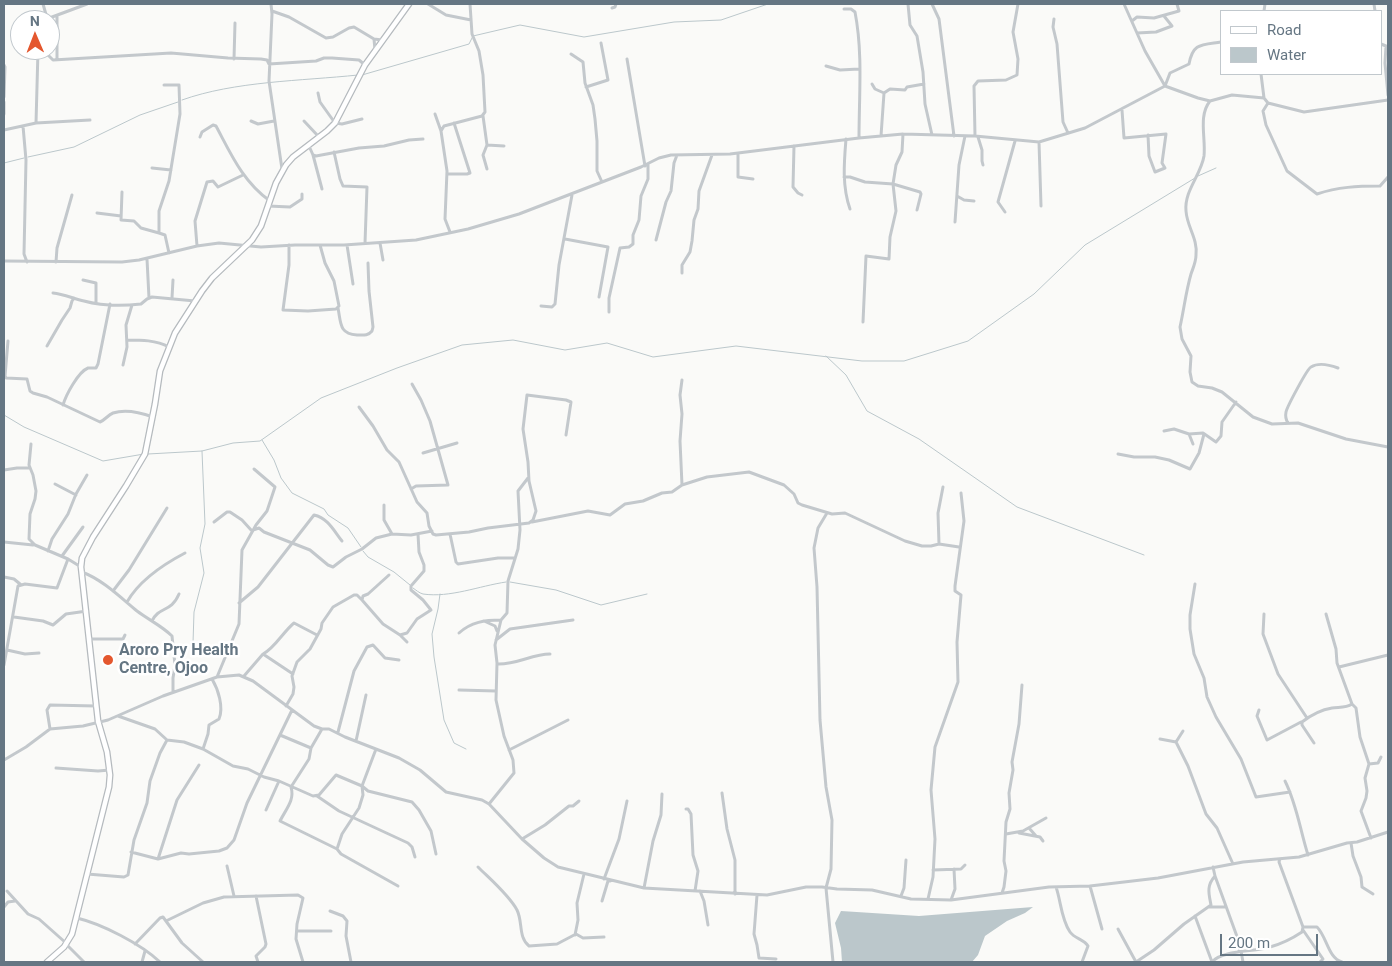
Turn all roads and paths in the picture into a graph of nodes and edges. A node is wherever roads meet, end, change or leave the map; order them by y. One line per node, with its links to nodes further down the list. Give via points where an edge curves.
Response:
1 (87, 4): 15 (street)
2 (271, 4): 14 (street)
3 (409, 4): 23 (main road)
4 (428, 4): 18 (street, via 446,15)
5 (470, 4): 18 (street)
6 (616, 4): 12 (street)
7 (908, 4): 40 (street, via 910,25 917,36)
8 (932, 4): 72 (street, via 939,19)
9 (1018, 4): 74 (street, via 1013,32 1017,75 1006,80 978,81 974,86)
10 (1124, 4): 19 (street)
11 (1177, 4): 16 (street, via 1179,11)
12 (612, 8)
13 (844, 9): 37 (street, via 855,12 861,58)
14 (272, 11): 22 (street, via 326,38 354,28); 33 (street)
15 (60, 14)
16 (1164, 16): 19 (street); 21 (street, via 1172,26 1156,32)
17 (1054, 19): 69 (street, via 1063,122)
18 (471, 20): 56 (street, via 483,75)
19 (1132, 21): 21 (street)
20 (235, 23): 29 (street)
21 (1137, 33): 42 (street)
22 (374, 39): 23 (street); 27 (street)
23 (382, 40): 27 (main road)
24 (1220, 42): 42 (street, via 1197,46 1191,52 1189,64 1170,73)
25 (601, 43): 43 (street, via 608,80)
26 (1382, 44): 46 (street, via 1386,46 1384,63)
27 (375, 50): 35 (main road)
28 (571, 54): 43 (street, via 583,62)
29 (234, 59): 32 (street, via 171,53); 33 (street, via 261,59)
30 (627, 59): 92 (street)
31 (38, 60): 62 (street)
32 (60, 60)
33 (270, 64): 35 (street, via 332,58 359,60); 60 (street)
34 (4, 65): 47 (street)
35 (365, 65): 63 (main road)
36 (826, 66): 37 (street, via 840,70)
37 (859, 69): 79 (street)
38 (1261, 75): 48 (street)
39 (872, 84): 45 (street)
40 (924, 84): 45 (street, via 905,90 890,89); 70 (street)
41 (164, 85): 96 (street, via 179,85 180,96)
42 (1165, 86): 50 (street); 53 (street)
43 (586, 87): 103 (street, via 593,105 597,171)
44 (318, 93): 63 (street, via 320,102)
45 (884, 94): 71 (street)
46 (1388, 95)
47 (4, 97)
48 (1264, 98): 50 (street, via 1232,96); 52 (street)
49 (1388, 100): 52 (street, via 1304,112)
50 (1210, 101): 165 (street, via 1205,108 1204,157 1186,203 1197,254 1180,335 1191,356 1192,382 1222,392)
51 (4, 102): 54 (street)
52 (1268, 103): 101 (street, via 1263,111 1266,125 1287,170 1317,194 1333,188 1380,186)
53 (1122, 110): 69 (street); 75 (street, via 1124,138)
54 (4, 114)
55 (435, 114): 67 (street)
56 (483, 115): 64 (street); 83 (street)
57 (362, 119): 63 (street)
58 (90, 120): 62 (street)
59 (251, 121): 60 (street, via 258,124)
60 (274, 122): 97 (street)
61 (304, 122): 77 (street)
62 (36, 123): 65 (street)
63 (335, 123): 77 (main road)
64 (454, 123): 67 (street); 98 (street, via 470,172)
65 (23, 126): 66 (street); 136 (street)
66 (5, 129)
67 (441, 130): 98 (street)
68 (903, 134): 70 (street); 71 (street); 104 (street, via 902,152)
69 (1068, 134): 82 (street)
70 (932, 135): 72 (street)
71 (881, 136): 79 (street)
72 (954, 136): 73 (street)
73 (964, 136): 74 (street); 111 (street)
74 (976, 136): 81 (street); 93 (street)
75 (1148, 136): 75 (street, via 1166,134 1162,163 1165,168 1155,172 1149,156)
76 (200, 137): 99 (street, via 202,132 216,126)
77 (320, 137): 84 (main road)
78 (423, 138): 87 (street)
79 (859, 138): 80 (street)
80 (846, 139): 86 (street); 100 (street)
81 (1015, 141): 82 (street); 117 (street, via 998,202)
82 (1039, 142): 114 (street)
83 (487, 145): 85 (street); 95 (street, via 483,155)
84 (309, 146): 89 (street); 97 (main road)
85 (504, 146)
86 (794, 146): 88 (street); 109 (street, via 793,187)
87 (334, 152): 89 (street); 125 (street, via 343,186 366,187)
88 (738, 153): 91 (street); 102 (street, via 738,177)
89 (313, 154): 105 (street)
90 (677, 155): 91 (street); 92 (street, via 659,158); 124 (street, via 672,190)
91 (712, 155): 139 (street, via 698,192 690,252 682,265)
92 (646, 165): 103 (street); 154 (street, via 648,180 641,196 633,244 620,248)
93 (984, 165)
94 (152, 168): 96 (street)
95 (487, 169)
96 (171, 170): 122 (street, via 159,211)
97 (282, 170): 113 (main road)
98 (448, 174): 121 (street, via 445,219)
99 (243, 175): 113 (street); 130 (street, via 220,187 213,181 207,182 195,221)
100 (844, 177): 104 (street); 115 (street)
101 (1388, 177)
102 (753, 179)
103 (602, 182): 108 (street)
104 (893, 184): 116 (street, via 920,192); 155 (street, via 896,212 889,259 866,256)
105 (322, 188)
106 (122, 192): 119 (street)
107 (302, 194): 113 (street, via 302,199 290,207)
108 (572, 194): 121 (street, via 493,222); 123 (street)
109 (802, 194)
110 (72, 195): 137 (street)
111 (957, 196): 112 (street); 120 (street)
112 (974, 201)
113 (269, 204): 131 (main road, via 261,226)
114 (1041, 206)
115 (850, 209)
116 (917, 210)
117 (1005, 212)
118 (97, 213): 119 (street)
119 (121, 216): 122 (street, via 121,220 134,221 141,228)
120 (955, 222)
121 (450, 232): 126 (street, via 416,240)
122 (159, 233): 132 (street, via 165,235)
123 (564, 239): 144 (street, via 608,247); 152 (street, via 555,304)
124 (656, 240)
125 (365, 243): 126 (street); 129 (street)
126 (380, 243): 134 (street)
127 (290, 245): 128 (street); 131 (street); 153 (street, via 283,310)
128 (320, 245): 129 (street); 153 (street, via 334,281)
129 (347, 245): 142 (street)
130 (197, 246): 131 (street, via 227,243); 132 (street)
131 (247, 246): 148 (main road, via 212,278)
132 (169, 253): 133 (street)
133 (147, 259): 137 (street); 146 (street)
134 (384, 260)
135 (4, 261): 136 (street)
136 (26, 262): 137 (street)
137 (56, 262)
138 (368, 263): 153 (street, via 372,332 366,335 347,334)
139 (682, 273)
140 (83, 280): 149 (street, via 96,283)
141 (173, 280): 147 (street)
142 (353, 284)
143 (53, 293): 145 (street)
144 (599, 297)
145 (74, 298): 149 (street); 158 (street)
146 (149, 298): 147 (street); 151 (street)
147 (172, 298): 148 (street)
148 (196, 301): 159 (main road)
149 (96, 303): 150 (street)
150 (110, 304): 151 (street); 166 (street, via 98,364 96,368 86,369 76,379)
151 (133, 305): 156 (street, via 126,325)
152 (541, 306)
153 (338, 308)
154 (609, 312)
155 (863, 322)
156 (127, 340): 159 (street, via 152,341); 160 (street)
157 (8, 341): 162 (street)
158 (47, 346)
159 (168, 347): 168 (main road, via 160,371)
160 (124, 365)
161 (1338, 368): 169 (street, via 1329,364 1311,367 1286,411)
162 (5, 378): 166 (street, via 27,379 30,391)
163 (682, 380): 187 (street)
164 (412, 384): 178 (street, via 430,421)
165 (1236, 402): 169 (street, via 1253,417 1272,424); 172 (street, via 1222,422 1218,440 1216,442)
166 (62, 405): 168 (street, via 100,422 113,413 121,412)
167 (359, 408): 189 (street, via 399,462)
168 (153, 417): 215 (main road, via 145,454 85,550)
169 (1288, 423): 177 (street)
170 (1164, 432): 171 (street, via 1174,429)
171 (1189, 434): 172 (street); 176 (street)
172 (1204, 434): 180 (street, via 1190,469 1155,457)
173 (566, 435): 185 (street, via 571,402 527,395 523,429)
174 (457, 443): 178 (street)
175 (31, 444): 181 (street)
176 (1194, 444)
177 (1388, 447)
178 (436, 449): 179 (street); 189 (street, via 448,485)
179 (422, 453)
180 (1118, 454)
181 (30, 468): 183 (street); 208 (street, via 36,491 29,536)
182 (254, 469): 199 (street, via 275,487 268,511)
183 (4, 470)
184 (87, 475): 191 (street)
185 (528, 478): 196 (street, via 536,511); 197 (street, via 518,491)
186 (55, 484): 191 (street)
187 (682, 485): 194 (street, via 712,476 749,472 784,485 798,503); 196 (street, via 672,492 625,504 610,515 588,511)
188 (943, 487): 207 (street, via 938,513)
189 (411, 489): 200 (street, via 427,514)
190 (961, 493): 209 (street, via 964,521)
191 (76, 495): 210 (street)
192 (384, 505): 201 (street, via 384,520)
193 (167, 508): 220 (street)
194 (827, 513): 207 (street, via 845,513 922,546); 338 (street, via 818,528 814,548 820,720 832,820 831,869)
195 (214, 522): 199 (street, via 230,512)
196 (532, 522): 197 (street)
197 (520, 525): 203 (street); 214 (street)
198 (83, 527): 212 (street)
199 (252, 531): 205 (street, via 259,528); 224 (street, via 242,550)
200 (432, 531): 202 (street); 203 (street, via 436,535)
201 (392, 534): 202 (street); 205 (street, via 376,538 333,567 310,550)
202 (418, 534): 237 (street, via 424,571 411,590 430,610 417,619 407,633)
203 (450, 534): 214 (street, via 458,564)
204 (4, 542): 208 (street)
205 (292, 542): 206 (street, via 315,515 332,525); 224 (street, via 258,587)
206 (342, 542)
207 (939, 544): 209 (street)
208 (34, 545): 210 (street)
209 (959, 547): 328 (street, via 955,591 961,595 957,642 959,673 935,747 931,790)
210 (48, 550): 212 (street)
211 (185, 553): 223 (street, via 158,570)
212 (62, 556): 213 (street)
213 (68, 558): 215 (street); 218 (street, via 57,588)
214 (516, 558): 229 (street, via 508,581 507,614)
215 (82, 570): 220 (street); 225 (main road)
216 (390, 575): 222 (street)
217 (4, 577): 218 (street)
218 (20, 584): 228 (street)
219 (1194, 584): 294 (street, via 1190,615 1193,648 1216,717 1241,759 1256,797)
220 (113, 591): 223 (street)
221 (178, 594): 231 (street, via 174,604 158,613)
222 (362, 600): 236 (street, via 354,595 334,605); 237 (street, via 383,624)
223 (127, 602): 231 (street)
224 (239, 603): 252 (street, via 238,626)
225 (87, 611): 228 (street, via 66,614 53,625); 238 (main road)
226 (1264, 614): 265 (street, via 1263,634 1278,674)
227 (1326, 614): 249 (street)
228 (14, 617): 241 (street)
229 (501, 620): 232 (street); 233 (street)
230 (573, 620): 239 (street, via 510,629)
231 (152, 621): 257 (street, via 174,638)
232 (484, 621): 233 (street, via 495,626); 234 (street, via 470,624)
233 (497, 632): 239 (street)
234 (459, 633)
235 (125, 635): 238 (street, via 123,639)
236 (317, 635): 243 (street, via 294,623); 250 (street)
237 (400, 635): 240 (street)
238 (90, 639): 260 (main road)
239 (496, 640): 247 (street)
240 (407, 642)
241 (7, 650): 242 (street); 248 (street)
242 (39, 653)
243 (263, 654): 250 (street); 251 (street)
244 (550, 654): 247 (street)
245 (1388, 654): 249 (street)
246 (399, 660): 272 (street, via 385,658 373,645 367,647 354,671)
247 (497, 664): 256 (street)
248 (4, 666)
249 (1339, 667): 259 (street)
250 (292, 674): 261 (street, via 293,694)
251 (244, 676): 252 (street); 261 (street)
252 (217, 677): 253 (street)
253 (212, 679): 257 (street); 281 (street, via 220,699 221,713 219,719 209,726)
254 (1022, 685): 308 (street)
255 (459, 690): 256 (street)
256 (496, 691): 282 (street)
257 (173, 693): 264 (street)
258 (366, 695): 276 (street)
259 (1352, 704): 265 (street, via 1320,711); 285 (street, via 1356,708 1360,737)
260 (97, 705): 267 (main road); 269 (street, via 50,705 47,710)
261 (286, 706): 262 (street)
262 (292, 710): 270 (street); 273 (street)
263 (1259, 710): 268 (street, via 1257,716 1267,740)
264 (118, 716): 267 (street); 275 (street, via 155,729)
265 (1307, 718): 268 (street)
266 (568, 720): 282 (street)
267 (98, 721): 269 (street); 288 (main road)
268 (1302, 722): 278 (street)
269 (50, 729): 284 (street)
270 (322, 729): 272 (street); 279 (street)
271 (1183, 731): 277 (street)
272 (338, 732): 276 (street)
273 (280, 735): 279 (street); 289 (street)
274 (1160, 739): 277 (street)
275 (167, 740): 281 (street); 315 (street, via 150,781 148,804)
276 (356, 741): 280 (street)
277 (1176, 742): 322 (street, via 1206,814 1217,828)
278 (1314, 743)
279 (311, 748): 293 (street, via 309,759)
280 (376, 748): 292 (street); 300 (street, via 409,764 446,792)
281 (203, 749): 289 (street, via 227,763)
282 (509, 750): 300 (street, via 513,774)
283 (1381, 757): 285 (street, via 1378,763)
284 (4, 760)
285 (1369, 764): 310 (street, via 1365,778 1366,798 1361,811)
286 (199, 766): 320 (street, via 177,800)
287 (56, 768): 288 (street)
288 (110, 770): 329 (main road, via 110,787)
289 (260, 775): 290 (street); 320 (street, via 234,840 227,848)
290 (279, 781): 293 (street); 302 (street)
291 (1285, 781): 294 (street)
292 (362, 786): 297 (street, via 336,775); 303 (street, via 363,795); 316 (street, via 368,791 412,802 431,831)
293 (291, 787): 297 (street); 314 (street, via 291,803 280,821)
294 (1290, 792): 317 (street)
295 (722, 793): 343 (street, via 735,860)
296 (662, 794): 337 (street, via 661,815)
297 (316, 796): 303 (street, via 339,812)
298 (579, 801): 311 (street)
299 (627, 801): 332 (street, via 619,839)
300 (490, 804): 311 (street)
301 (686, 809): 339 (street, via 691,814 693,855 698,871)
302 (266, 810)
303 (354, 817): 314 (street, via 342,834); 318 (street, via 408,843)
304 (1046, 818): 305 (street)
305 (1029, 828): 307 (street); 309 (street)
306 (1388, 832): 310 (street)
307 (1018, 833): 308 (street); 309 (street)
308 (1006, 834): 342 (street, via 1006,872)
309 (1036, 836): 312 (street)
310 (1371, 838): 313 (street)
311 (522, 839): 330 (street, via 558,867)
312 (1043, 842)
313 (1351, 843): 317 (street); 344 (street, via 1362,887)
314 (338, 850): 334 (street)
315 (131, 852): 320 (street); 329 (street, via 128,875)
316 (436, 854)
317 (1308, 855): 319 (street)
318 (415, 856)
319 (1281, 858): 322 (street); 362 (street, via 1279,862)
320 (158, 859)
321 (906, 860): 348 (street)
322 (1232, 864): 326 (street)
323 (965, 865): 327 (street, via 961,869)
324 (227, 866): 346 (street)
325 (478, 867): 366 (street, via 512,902 519,915 523,938 529,946 557,944)
326 (1213, 867): 331 (street); 336 (street)
327 (954, 868): 328 (street); 350 (street, via 955,889)
328 (933, 870): 349 (street)
329 (88, 874): 358 (main road)
330 (584, 874): 332 (street); 366 (street, via 577,903)
331 (1215, 876): 354 (street, via 1209,884); 355 (street)
332 (604, 879): 333 (street)
333 (610, 881): 337 (street); 352 (street, via 606,884)
334 (398, 886)
335 (1056, 886): 336 (street); 342 (street); 382 (street, via 1067,926 1088,946)
336 (1090, 886): 363 (street)
337 (644, 888): 339 (street)
338 (826, 888): 345 (street, via 808,887 774,895); 348 (street, via 872,890); 381 (street)
339 (695, 891): 340 (street)
340 (700, 891): 343 (street); 360 (street)
341 (7, 892): 351 (street)
342 (1002, 893): 350 (street)
343 (735, 894): 345 (street)
344 (1373, 894)
345 (757, 895): 372 (street, via 754,934 759,958)
346 (234, 896): 347 (street); 359 (street, via 203,903)
347 (256, 896): 365 (street, via 298,895 303,898); 378 (street, via 266,944 256,956)
348 (901, 896): 349 (street)
349 (928, 899): 350 (street)
350 (951, 900)
351 (15, 901): 353 (street); 368 (street)
352 (602, 901)
353 (4, 907)
354 (1210, 907): 355 (street); 357 (street)
355 (1226, 907): 371 (street)
356 (330, 911): 380 (street, via 345,918)
357 (1195, 916): 383 (street); 384 (street)
358 (77, 918): 368 (main road); 369 (street, via 92,921)
359 (166, 921): 369 (street, via 160,918); 377 (street, via 182,943)
360 (708, 925)
361 (1118, 928): 383 (street)
362 (1303, 928): 371 (street, via 1298,935 1270,947); 386 (street, via 1321,954 1323,959); 387 (street, via 1318,927 1335,958)
363 (1102, 930)
364 (331, 931): 365 (street)
365 (297, 932): 379 (street)
366 (576, 934): 367 (street, via 583,938)
367 (604, 938)
368 (66, 944): 373 (main road); 374 (street)
369 (135, 944): 370 (street)
370 (145, 950): 375 (street); 376 (street)
371 (1240, 951): 384 (street, via 1217,957); 385 (street)
372 (776, 959)
373 (47, 962)
374 (84, 962)
375 (142, 962)
376 (160, 962)
377 (203, 962)
378 (258, 962)
379 (304, 962)
380 (352, 962)
381 (833, 962)
382 (1082, 962)
383 (1136, 962)
384 (1212, 962)
385 (1243, 962)
386 (1320, 962)
387 (1342, 962)

